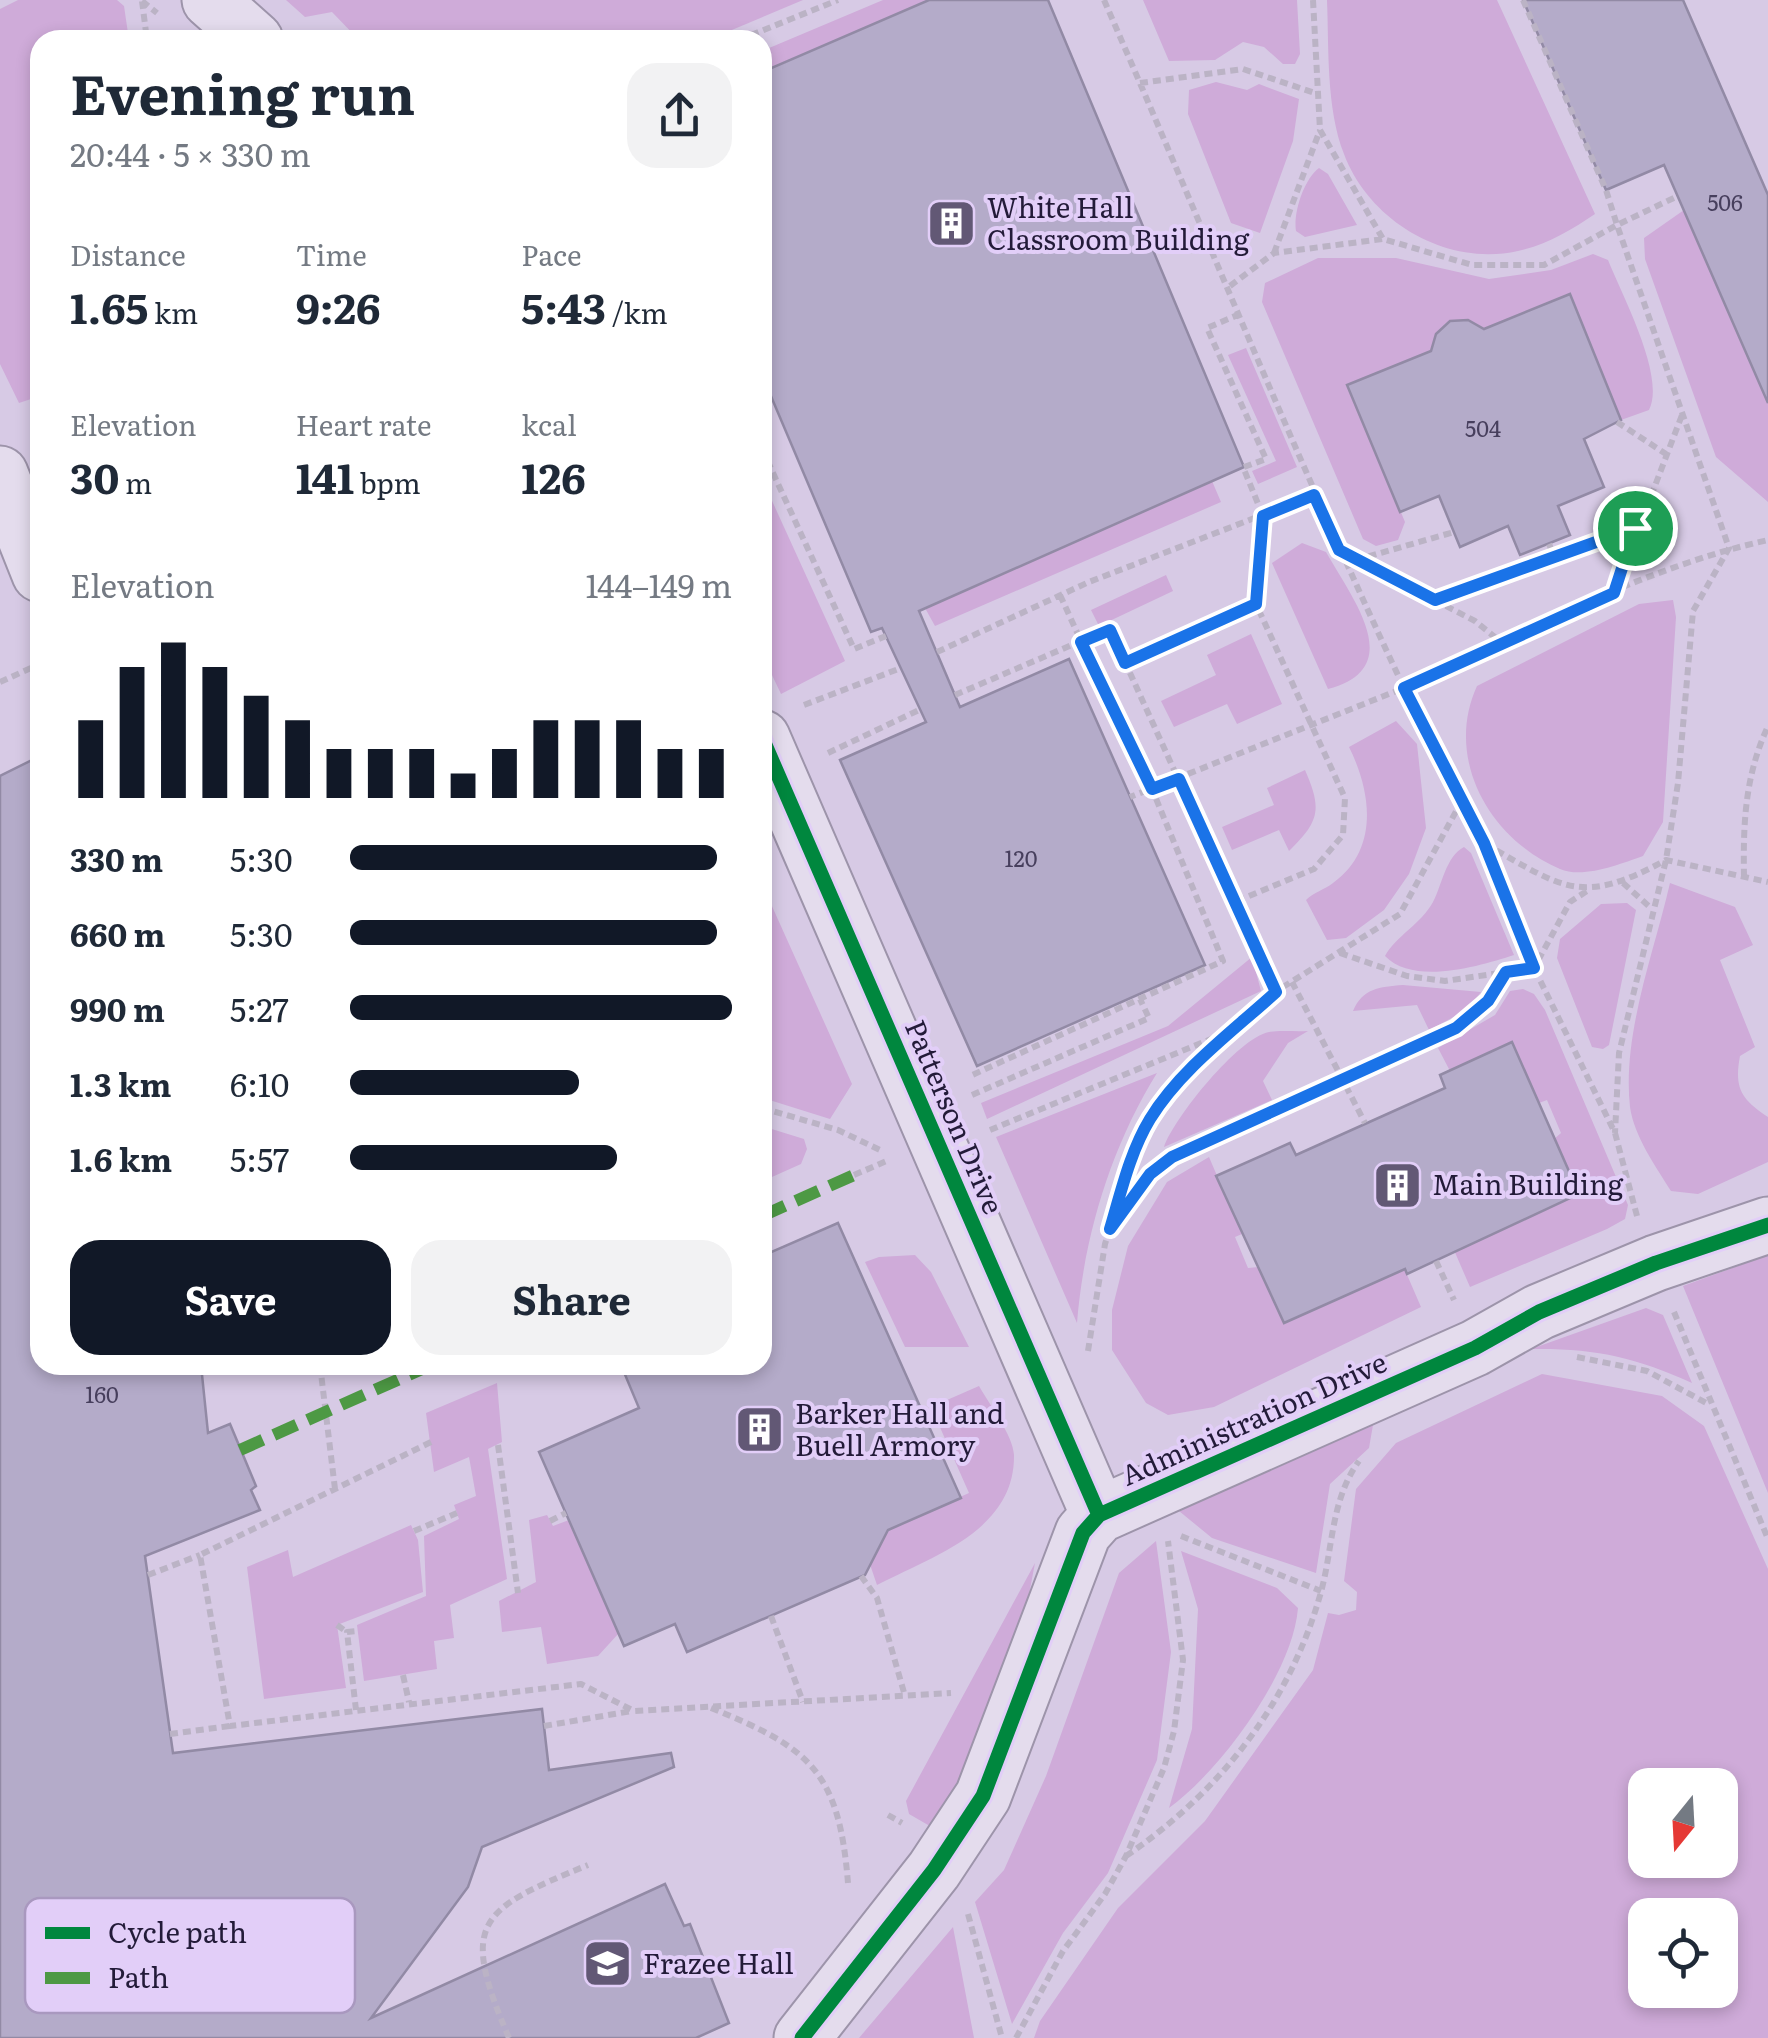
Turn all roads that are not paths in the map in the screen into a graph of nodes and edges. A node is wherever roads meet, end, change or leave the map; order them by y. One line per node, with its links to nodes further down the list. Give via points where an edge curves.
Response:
1 (210, 0): 2 (street)
2 (243, 30)
3 (0, 474): 4 (street)
4 (30, 550)
5 (30, 580): 6 (street)
6 (0, 594)
7 (776, 724): 9 (street, Patterson Drive)
8 (1768, 1225): 9 (street, Administration Drive, via 1539,1312 1475,1348)
9 (1099, 1515): 10 (street, Administration Drive, via 1083,1533 983,1796 934,1870)
10 (802, 2038)

